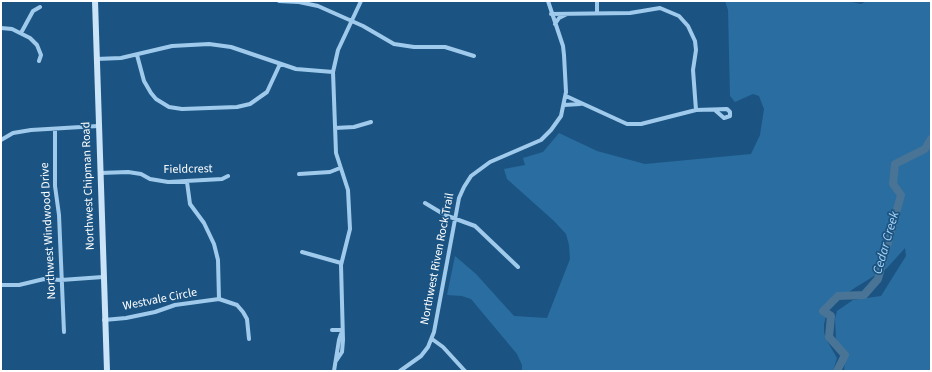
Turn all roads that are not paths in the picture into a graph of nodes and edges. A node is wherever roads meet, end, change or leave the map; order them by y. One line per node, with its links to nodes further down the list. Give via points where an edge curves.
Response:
1 (95, 1): 17 (main road, Northwest Chipman Road)
2 (279, 1): 3 (street)
3 (299, 1): 11 (street, via 318,6)
4 (361, 1): 11 (street)
5 (548, 1): 9 (street, Northwest Riven Rock Trail)
6 (597, 1): 8 (street)
7 (40, 7): 14 (street, via 33,11)
8 (597, 13): 10 (street); 24 (street, via 630,13 660,8 685,21 696,45)
9 (552, 14): 10 (street); 12 (street, Northwest Riven Rock Trail)
10 (568, 14): 12 (street, via 559,18)
11 (351, 21): 16 (street, via 394,44 445,47); 20 (street, via 338,50)
12 (555, 24): 21 (street, Northwest Riven Rock Trail, via 563,50)
13 (1, 28): 14 (street)
14 (21, 33): 18 (street, via 37,45 41,55)
15 (137, 55): 17 (street); 19 (street, via 172,46 216,44); 19 (street, via 144,81 151,93 169,107 182,109 237,107 250,104 267,92)
16 (474, 56)
17 (96, 59): 27 (main road, Northwest Chipman Road)
18 (39, 61)
19 (280, 64): 20 (street, via 296,69)
20 (333, 72): 28 (street)
21 (566, 96): 22 (street, Northwest Riven Rock Trail); 23 (street)
22 (564, 104): 23 (street); 37 (street, Northwest Riven Rock Trail, via 556,124 540,140 490,162 471,176 458,198)
23 (583, 104): 24 (street, via 616,120 634,125)
24 (696, 110): 25 (street)
25 (716, 111)
26 (371, 122): 28 (street, via 354,127)
27 (98, 126): 29 (street); 32 (main road, Northwest Chipman Road)
28 (335, 128): 31 (street, via 336,153)
29 (55, 129): 30 (street, via 13,133); 42 (street, Northwest Windwood Drive, via 55,186 59,215)
30 (1, 140)
31 (340, 168): 33 (street, via 330,172); 39 (street, via 348,190 350,229)
32 (100, 173): 35 (street, Fieldcrest, via 128,172 159,181); 41 (main road, Northwest Chipman Road)
33 (299, 174)
34 (228, 176): 35 (street, Fieldcrest, via 222,180)
35 (187, 182): 44 (street, via 190,204 204,223 214,244)
36 (425, 203): 37 (street)
37 (455, 218): 40 (street, via 479,229); 50 (street, Northwest Riven Rock Trail)
38 (302, 252): 39 (street)
39 (341, 263): 48 (street)
40 (518, 267)
41 (103, 277): 42 (street); 45 (main road, Northwest Chipman Road)
42 (61, 280): 43 (street, via 44,279 19,285); 47 (street, Northwest Windwood Drive)
43 (1, 285)
44 (219, 298): 45 (street, Westvale Circle); 49 (street, via 237,305 243,312 247,319)
45 (104, 320): 51 (main road, Northwest Chipman Road)
46 (332, 330): 48 (street)
47 (64, 332)
48 (342, 332): 52 (street, via 342,352 336,361)
49 (249, 339)
50 (432, 339): 53 (street, Northwest Riven Rock Trail, via 421,356); 54 (street)
51 (107, 371)
52 (334, 371)
53 (400, 371)
54 (465, 371)

